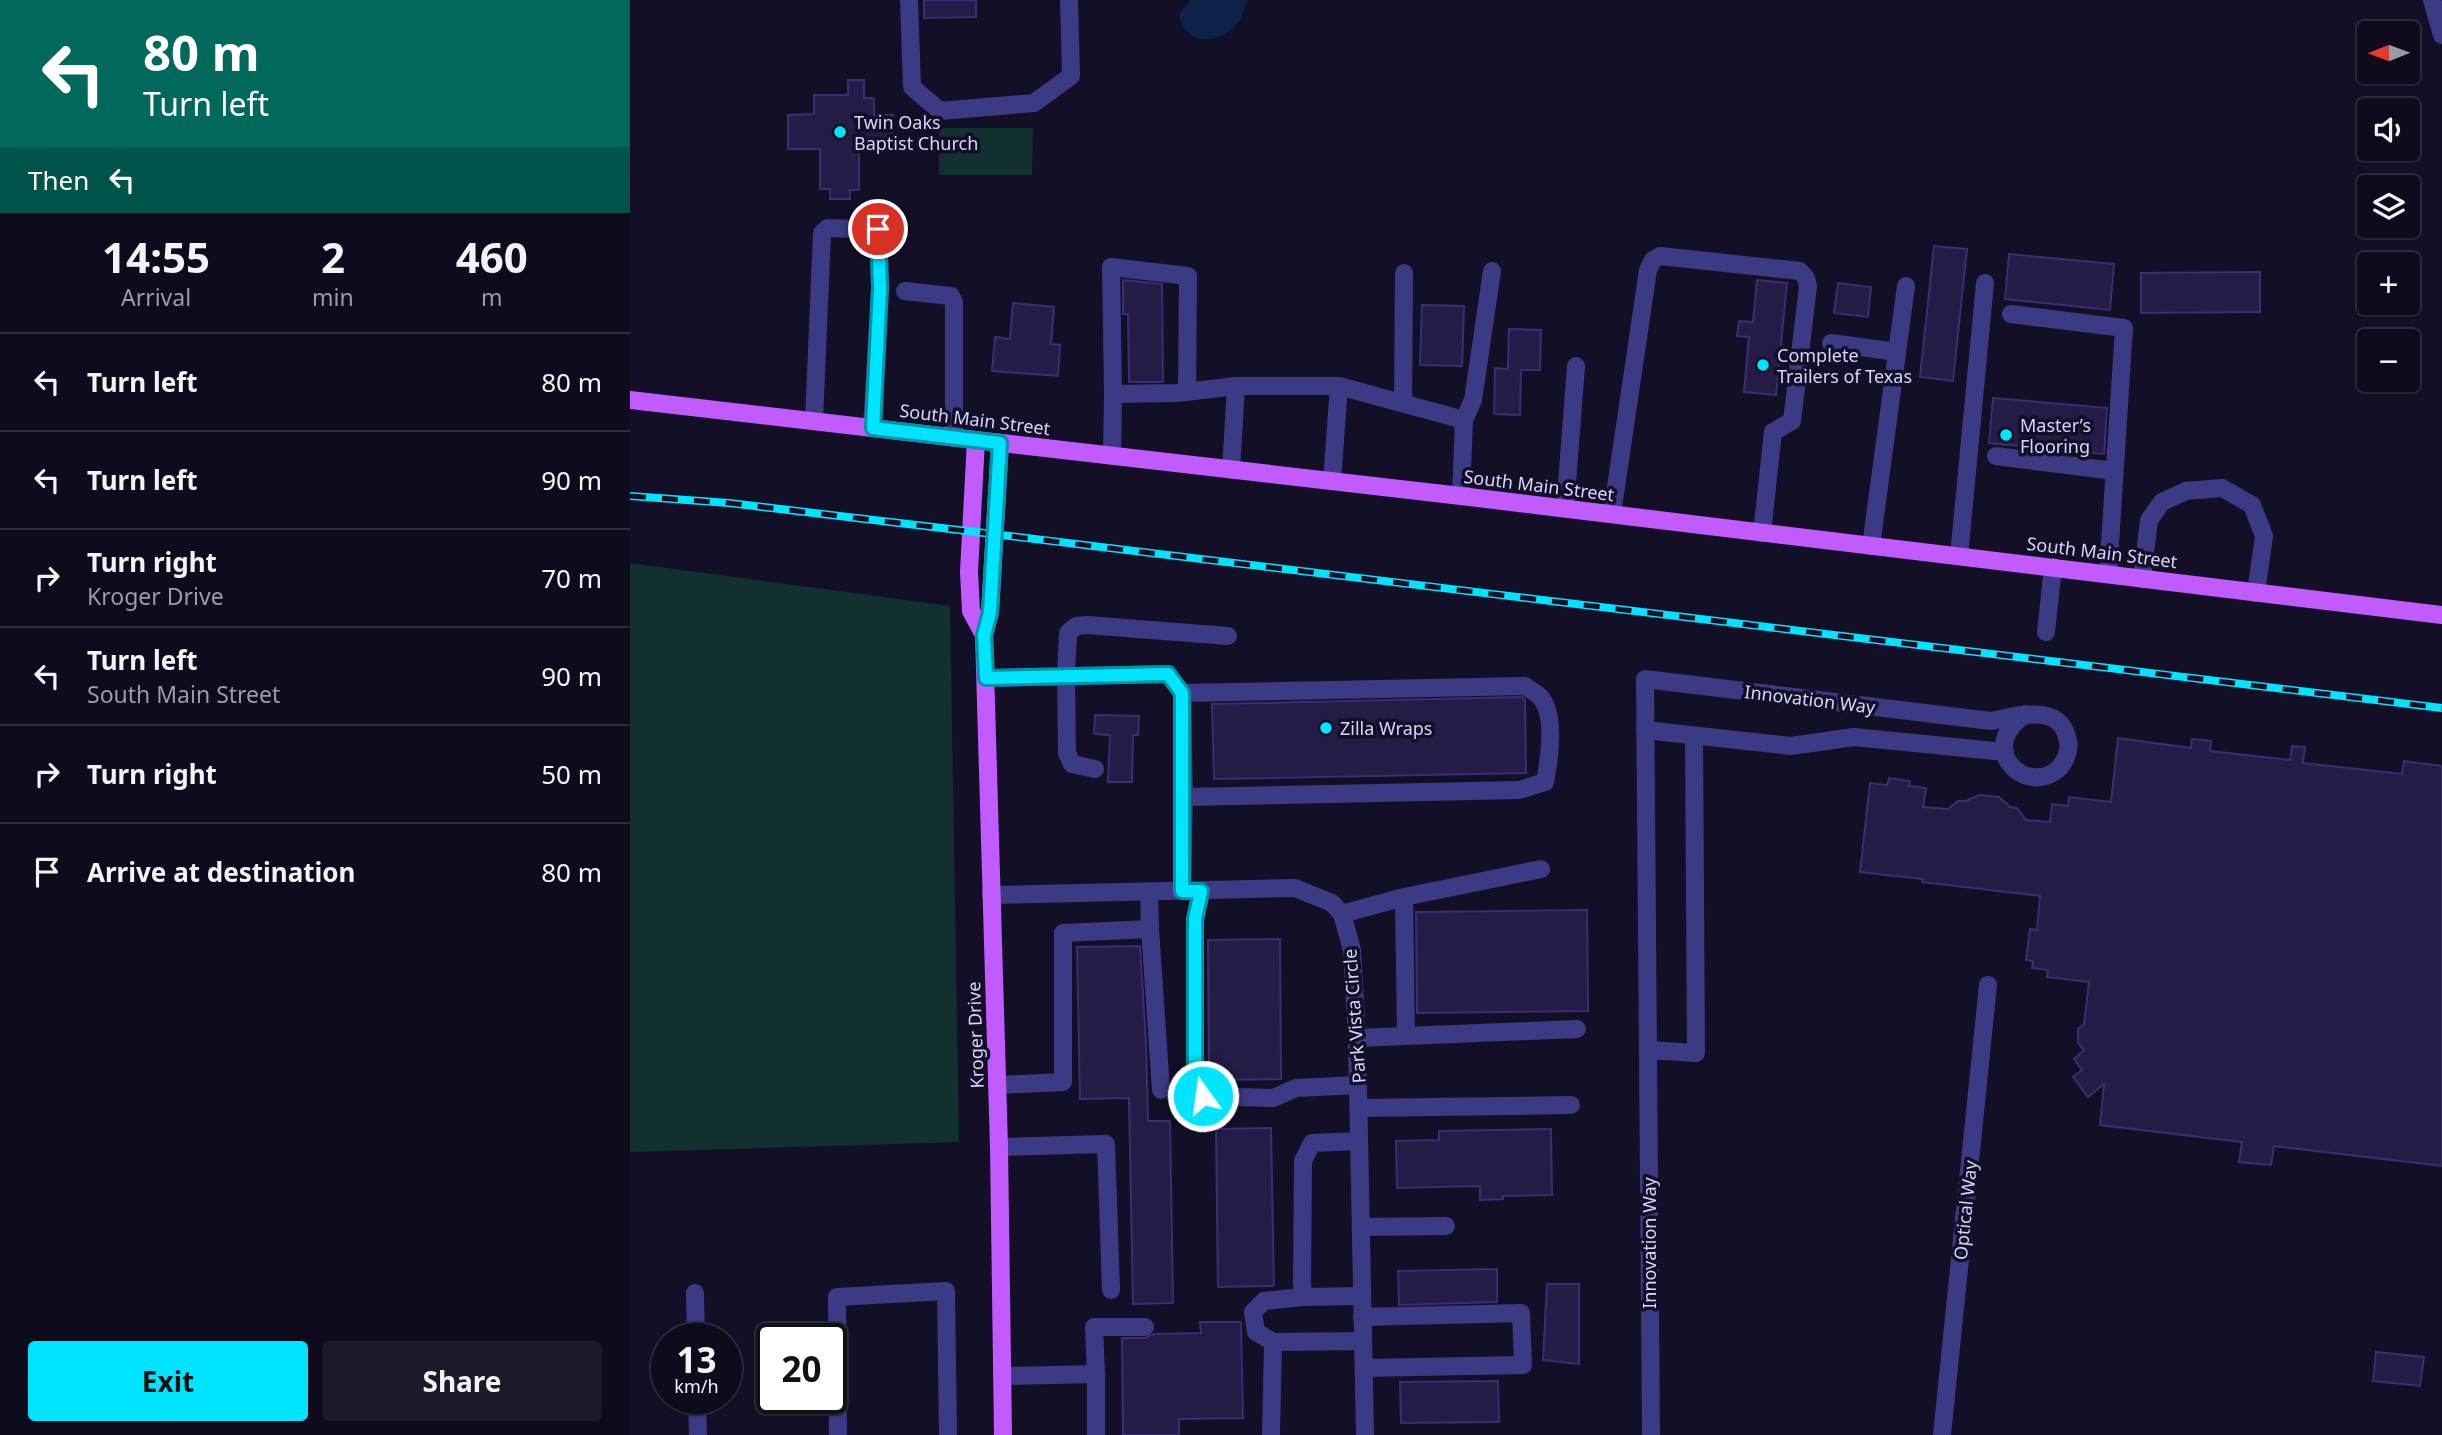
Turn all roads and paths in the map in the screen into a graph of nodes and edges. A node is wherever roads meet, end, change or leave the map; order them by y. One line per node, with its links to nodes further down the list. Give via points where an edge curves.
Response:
1 (909, 0): 2 (street, via 912,87 940,111 1034,103 1071,76)
2 (1069, 0)
3 (2432, 0): 4 (street)
4 (2442, 35)
5 (1492, 271): 20 (street, via 1473,400)
6 (1404, 272): 19 (street)
7 (1985, 283): 36 (street)
8 (1906, 286): 12 (street)
9 (905, 291): 23 (street, via 951,296 954,302)
10 (2011, 314): 29 (street, via 2124,328)
11 (1830, 343): 12 (street)
12 (1897, 352): 35 (street)
13 (1576, 366): 32 (street)
14 (1236, 386): 15 (street); 16 (street); 28 (street)
15 (1339, 386): 19 (street); 30 (street)
16 (1187, 392): 17 (street); 17 (street, via 1188,276 1111,267)
17 (1113, 394): 26 (street)
18 (630, 400): 21 (main road, South Main Street)
19 (1403, 403): 20 (street)
20 (1464, 420): 31 (street)
21 (814, 421): 22 (main road, South Main Street); 22 (street, via 822,233 828,228 878,229)
22 (873, 428): 23 (main road, South Main Street)
23 (954, 438): 24 (main road, South Main Street)
24 (976, 440): 25 (main road, South Main Street); 43 (main road, Kroger Drive, via 969,572 971,611)
25 (1000, 443): 26 (main road, South Main Street); 43 (main road, Kroger Drive, via 990,612)
26 (1112, 456): 28 (main road, South Main Street)
27 (1996, 456): 29 (street)
28 (1231, 470): 30 (main road, South Main Street)
29 (2114, 471): 38 (street)
30 (1332, 481): 31 (main road, South Main Street)
31 (1461, 496): 32 (main road, South Main Street)
32 (1565, 509): 33 (main road, South Main Street)
33 (1612, 514): 34 (main road, South Main Street); 34 (street, via 1653,260 1660,256 1800,271 1808,286 1792,421 1773,432)
34 (1762, 533): 35 (main road, South Main Street)
35 (1871, 546): 36 (main road, South Main Street)
36 (1959, 556): 37 (main road, South Main Street)
37 (2053, 568): 38 (main road, South Main Street); 42 (street)
38 (2108, 574): 39 (main road, South Main Street)
39 (2142, 579): 40 (main road, South Main Street); 40 (street, via 2149,520 2162,502 2186,491 2222,488 2252,505 2264,536)
40 (2256, 593): 41 (main road, South Main Street)
41 (2442, 615)
42 (2046, 632)
43 (984, 635): 46 (main road, Kroger Drive)
44 (1228, 636): 45 (street, via 1076,626 1068,633)
45 (1066, 676): 46 (street); 47 (street, via 1168,674); 52 (street, via 1067,753 1072,764)
46 (986, 678): 58 (main road, Kroger Drive)
47 (1182, 693): 53 (street); 53 (street, via 1525,686 1541,697 1550,723 1545,782 1519,790)
48 (2034, 708): 49 (street, Innovation Way, via 1991,720 1645,679); 51 (street, via 2007,732); 51 (street, via 2064,729 2069,743 2063,764 2048,776 2031,777 2016,771)
49 (1645, 730): 50 (street, Innovation Way); 66 (street, Innovation Way)
50 (1694, 736): 51 (street, Innovation Way, via 1791,746 1854,737); 66 (street, via 1696,1053)
51 (2005, 752)
52 (1095, 769)
53 (1184, 797): 55 (street)
54 (1541, 869): 59 (street)
55 (1182, 891): 56 (street); 57 (street)
56 (1201, 891): 60 (street, via 1294,888 1332,903); 68 (street, via 1195,919 1195,1075 1203,1096 1273,1098 1296,1088)
57 (1149, 892): 58 (street); 61 (street)
58 (991, 895): 67 (main road, Kroger Drive)
59 (1404, 897): 60 (street); 64 (street)
60 (1342, 915): 65 (street, Park Vista Circle, via 1352,950)
61 (1150, 929): 67 (street, via 1063,933 1063,1082); 69 (street)
62 (1988, 985): 97 (street, Optical Way)
63 (1577, 1029): 64 (street)
64 (1406, 1036): 65 (street)
65 (1357, 1038): 68 (street, Park Vista Circle)
66 (1648, 1051): 96 (street, Innovation Way)
67 (997, 1085): 73 (main road, Kroger Drive)
68 (1358, 1085): 71 (street, Park Vista Circle)
69 (1161, 1090)
70 (1571, 1105): 71 (street)
71 (1359, 1108): 72 (street, Park Vista Circle)
72 (1359, 1140): 75 (street, Park Vista Circle); 79 (street, via 1312,1143 1303,1161)
73 (999, 1147): 76 (street, via 1105,1144); 87 (main road, Kroger Drive)
74 (1446, 1226): 75 (street)
75 (1361, 1227): 78 (street, Park Vista Circle)
76 (1111, 1290)
77 (695, 1293): 81 (street)
78 (1362, 1296): 79 (street); 80 (street, Park Vista Circle)
79 (1303, 1297): 84 (street, via 1264,1301 1253,1312 1256,1332)
80 (1362, 1317): 83 (street, Park Vista Circle); 85 (street, via 1521,1313 1523,1365)
81 (696, 1323)
82 (1145, 1327): 86 (street, via 1094,1327)
83 (1363, 1341): 84 (street); 85 (street, Park Vista Circle)
84 (1273, 1342): 94 (street)
85 (1364, 1368): 95 (street, Park Vista Circle)
86 (1096, 1374): 87 (street); 93 (street)
87 (1002, 1376): 92 (main road, Kroger Drive)
88 (697, 1414): 89 (street)
89 (698, 1435)
90 (838, 1435): 91 (street, via 837,1297 946,1291)
91 (948, 1435)
92 (1003, 1435)
93 (1096, 1435)
94 (1271, 1435)
95 (1365, 1435)
96 (1651, 1435)
97 (1942, 1435)

